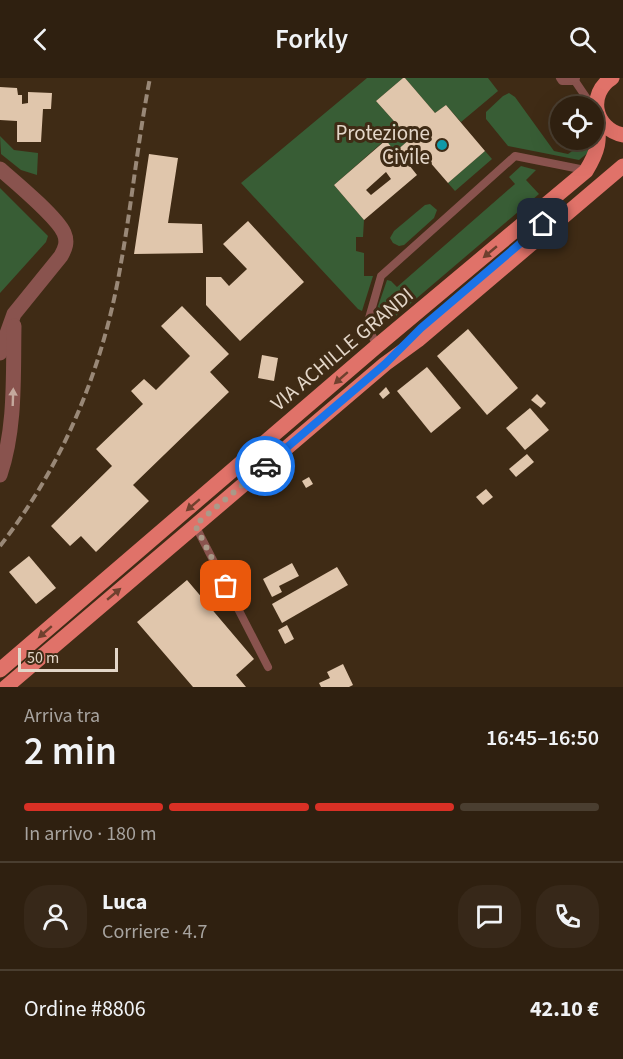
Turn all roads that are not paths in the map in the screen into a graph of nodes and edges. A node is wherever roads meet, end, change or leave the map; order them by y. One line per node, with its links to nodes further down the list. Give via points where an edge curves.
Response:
1 (560, 78): 3 (lane)
2 (612, 78): 5 (main road, VIA ACHILLE GRANDI)
3 (575, 79): 4 (lane)
4 (585, 96)
5 (597, 96)
6 (604, 124): 7 (main road)
7 (623, 135)
8 (597, 150): 12 (main road, VIA ACHILLE GRANDI)
9 (623, 154): 17 (main road, VIA ACHILLE GRANDI, via 421,328)
10 (623, 166): 17 (main road, VIA ACHILLE GRANDI)
11 (0, 169): 14 (street, via 52,218 65,234 67,245)
12 (586, 171): 15 (main road, VIA ACHILLE GRANDI, one-way to 15); 15 (lane, via 516,156 381,276 367,326)
13 (0, 307): 14 (street)
14 (14, 314): 16 (street); 18 (street)
15 (377, 346): 22 (main road, VIA ACHILLE GRANDI, one-way to 22)
16 (0, 353)
17 (385, 364): 20 (main road, VIA ACHILLE GRANDI)
18 (7, 372): 19 (street, one-way to 18, via 10,429)
19 (0, 475)
20 (195, 525): 21 (lane); 23 (main road, VIA ACHILLE GRANDI, one-way to 20)
21 (268, 667)
22 (0, 670)
23 (6, 687)

